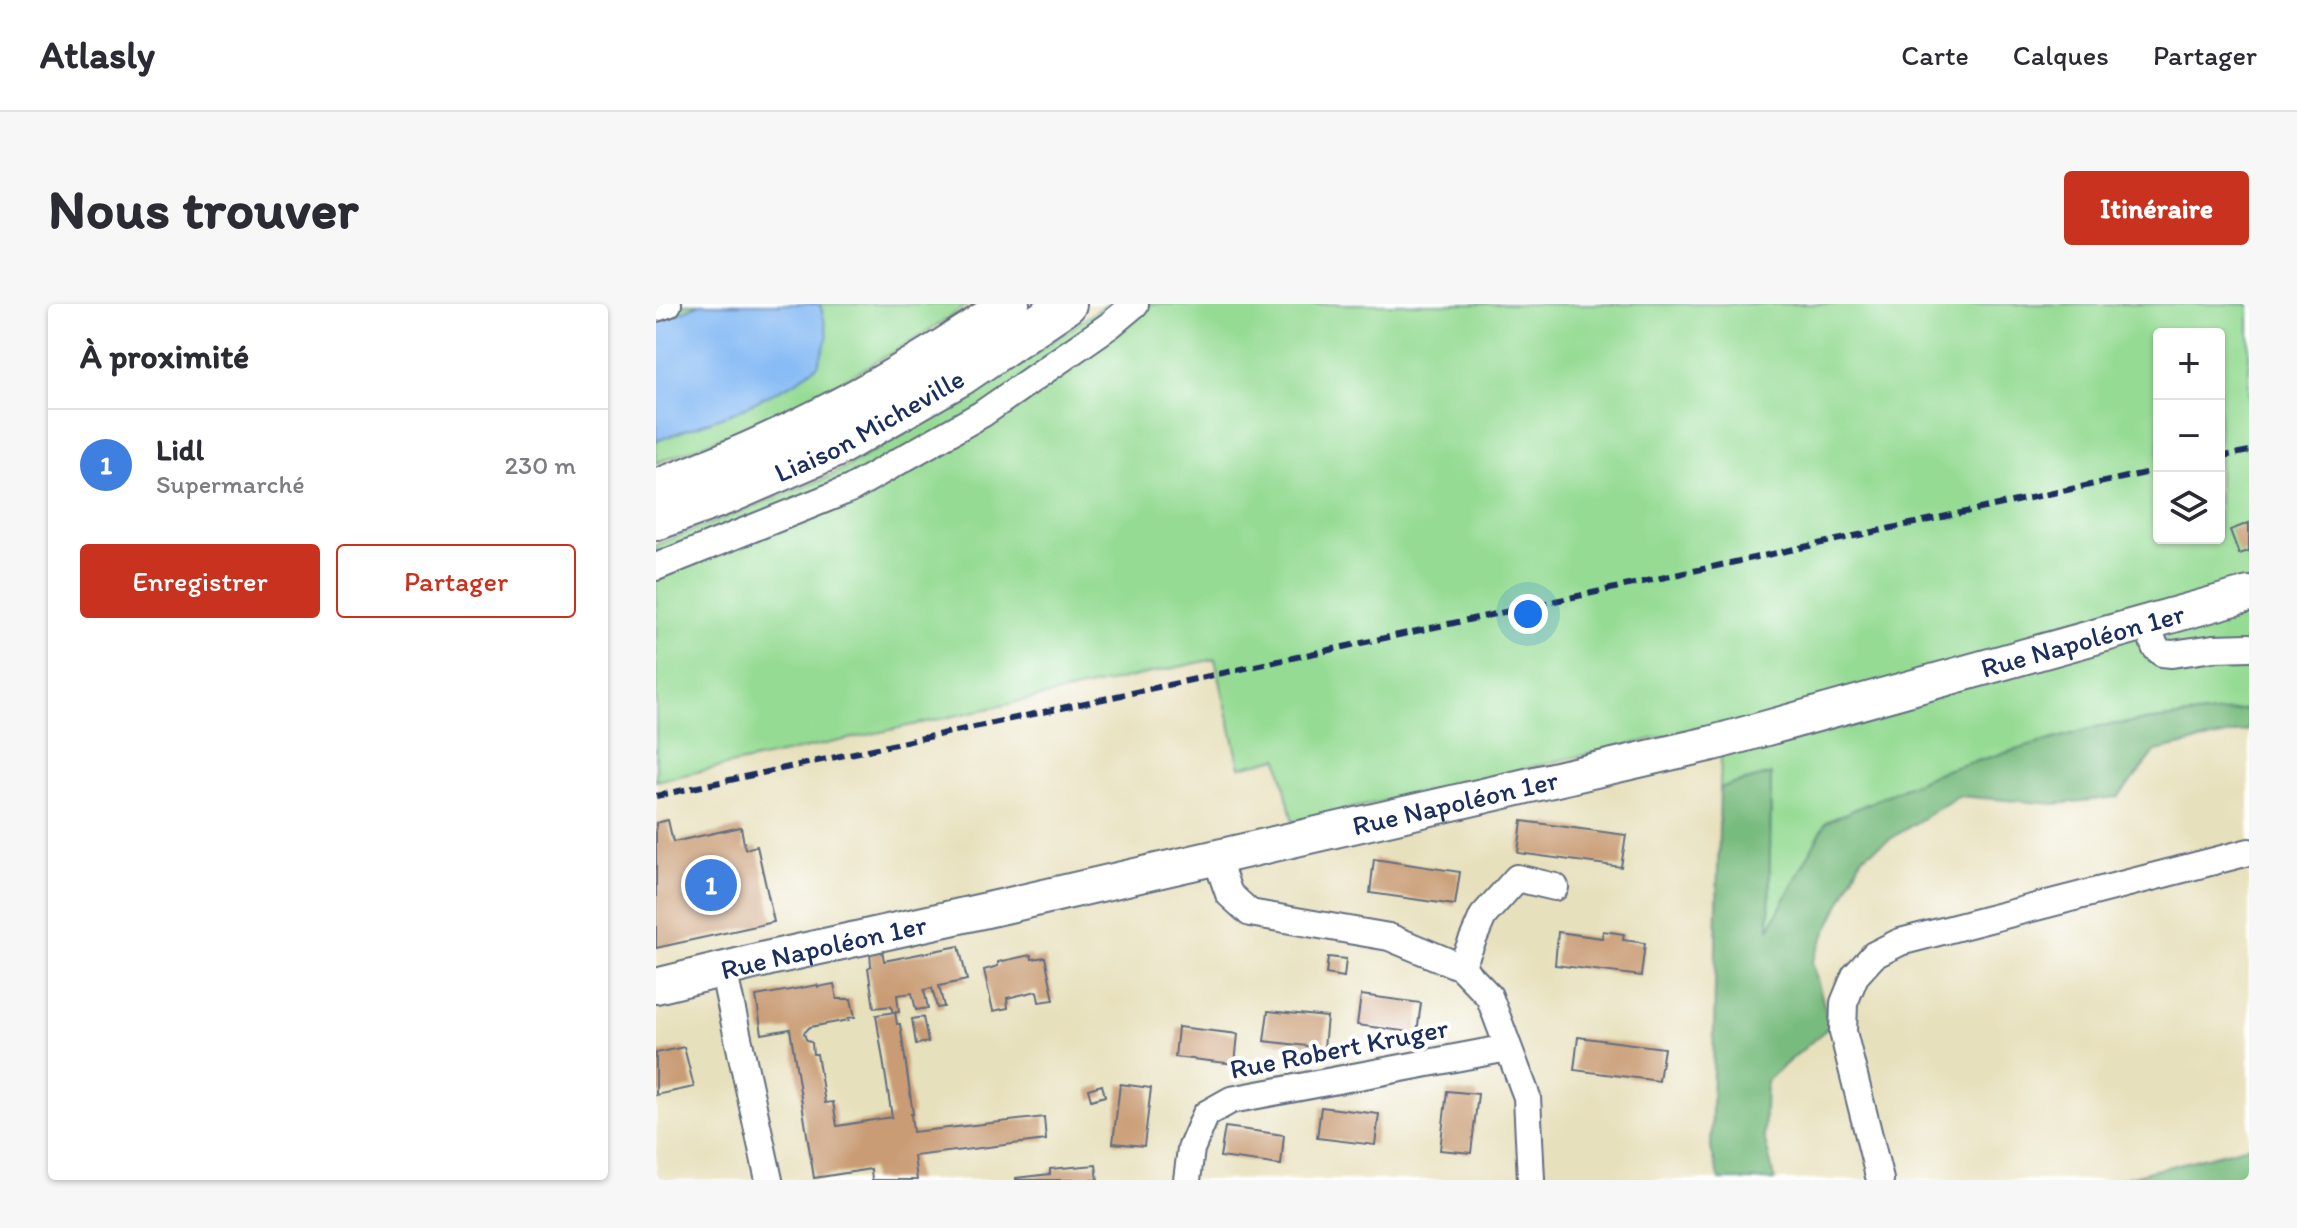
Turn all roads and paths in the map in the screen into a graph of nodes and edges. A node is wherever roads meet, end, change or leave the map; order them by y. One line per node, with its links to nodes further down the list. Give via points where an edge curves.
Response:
1 (668, 304): 5 (street)
2 (1010, 304): 6 (highway, Liaison Micheville, via 949,346 818,420)
3 (1067, 304): 7 (highway, Liaison Micheville, via 961,376 835,448)
4 (1135, 304): 8 (street, via 982,414 850,489)
5 (656, 308)
6 (656, 489)
7 (656, 521)
8 (656, 567)
9 (2249, 594): 10 (main road, Rue Napoléon 1er)
10 (2147, 622): 11 (street, via 2162,653); 13 (main road, Rue Napoléon 1er, via 1700,746)
11 (2249, 647)
12 (2249, 852): 22 (street, via 1900,942 1874,955 1849,990 1843,1032)
13 (1216, 857): 15 (street, Rue Robert Kruger, via 1229,894 1250,913 1389,937); 16 (main road, Rue Napoléon 1er)
14 (1555, 887): 15 (street, via 1517,878 1483,916)
15 (1461, 967): 18 (street, Rue Robert Kruger, via 1489,996)
16 (723, 969): 17 (main road, Rue Napoléon 1er); 19 (street)
17 (656, 986)
18 (1508, 1048): 20 (street, Rue Robert Kruger, via 1231,1100 1206,1114 1191,1149); 21 (street, Rue Robert Kruger, via 1527,1097)
19 (769, 1180)
20 (1187, 1180)
21 (1531, 1180)
22 (1880, 1180)

